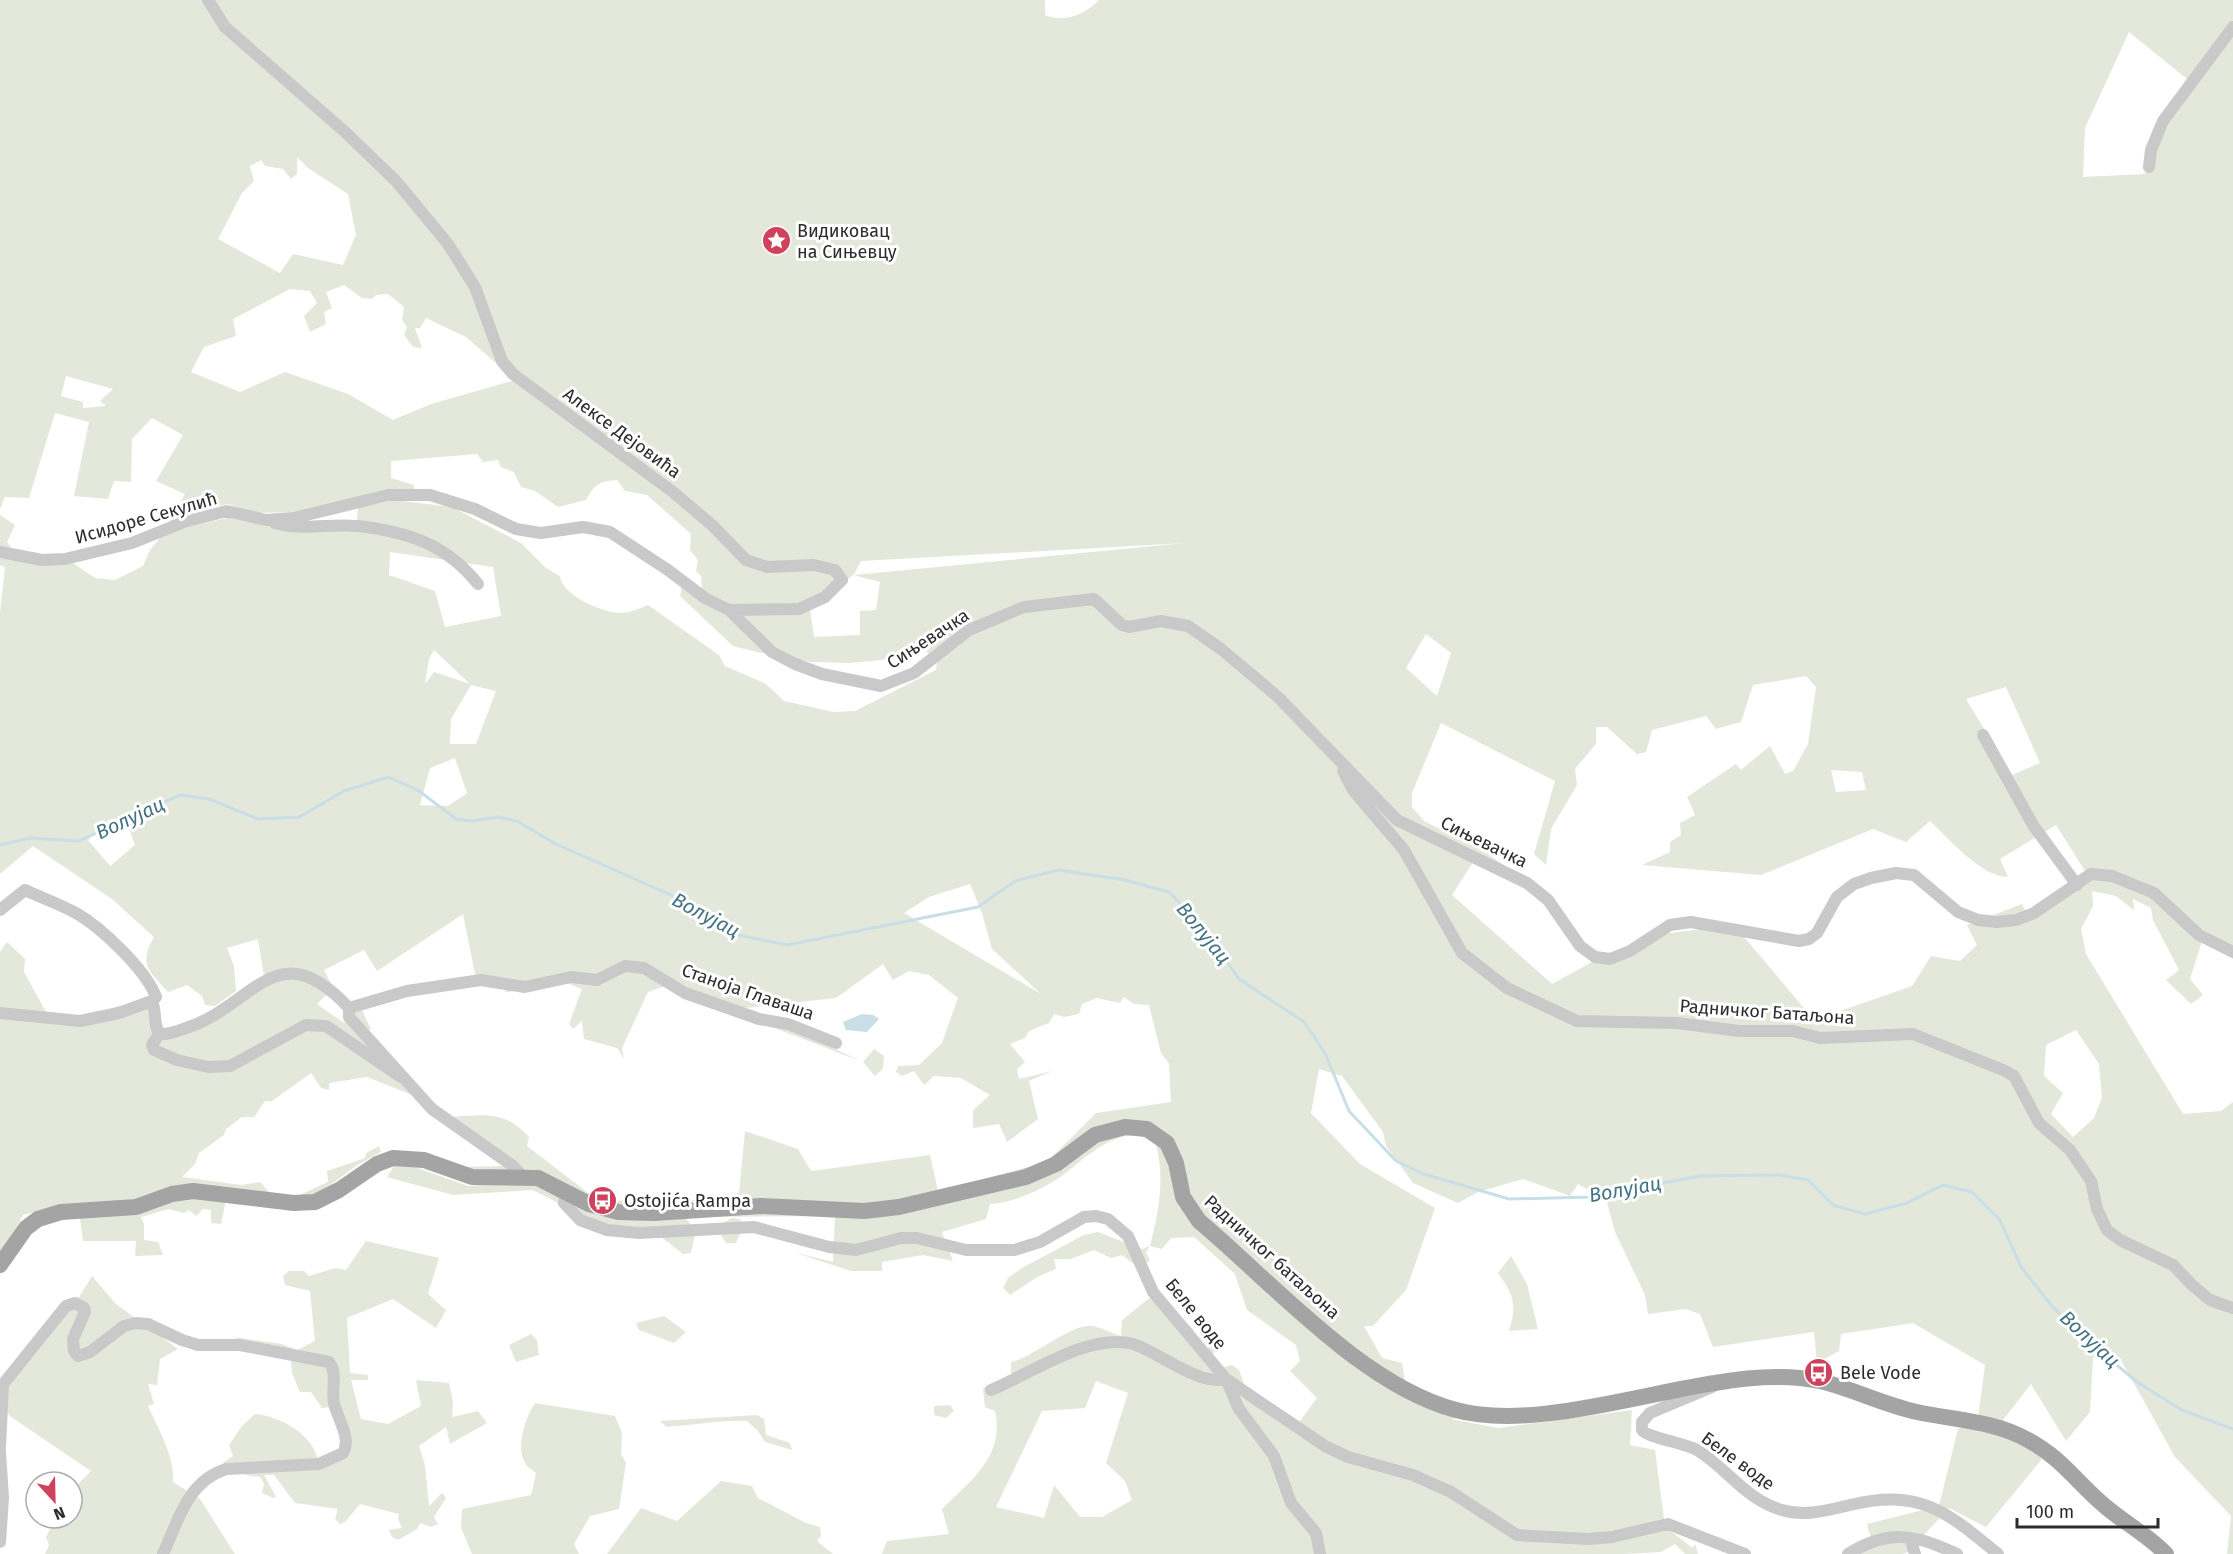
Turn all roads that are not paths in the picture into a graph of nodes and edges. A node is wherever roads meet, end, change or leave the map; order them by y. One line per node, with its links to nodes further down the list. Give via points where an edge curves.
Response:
1 (208, 0): 8 (street, Алексе Дејовића, via 225,27 396,181 448,244 475,287 502,361 513,374 673,492 746,560 767,567 814,566 835,570 842,579 825,597 799,609)
2 (2233, 27): 3 (street, via 2163,121 2151,150)
3 (2149, 167)
4 (266, 520): 5 (street, Исидоре Секулић, via 294,518 388,495 430,495 475,509 516,529); 6 (street, Исидоре Секулић, via 227,512 184,522 132,543 65,559 42,560); 7 (street, Исидоре Секулић, via 289,527 357,526 421,540 454,557)
5 (541, 534): 8 (street, Алексе Дејовића, via 583,527 610,532 705,598)
6 (0, 552)
7 (478, 584)
8 (729, 610): 10 (street, Сињевачка, via 772,652 795,664 881,686 914,673 969,630 1024,607 1094,599 1122,625 1161,621 1188,626 1278,697)
9 (1983, 735): 11 (street, via 2033,825)
10 (1337, 759): 11 (street, Сињевачка, via 1397,820 1527,883 1548,900 1580,946 1595,957 1610,959 1670,925 1691,922 1799,941 1809,939 1817,933 1837,897 1854,884 1896,873 1914,875 1958,912 1997,922 2034,913); 23 (street, Радничког Батаљона, via 1353,790 1404,850 1462,953 1507,988 1577,1021 1793,1031 1820,1038 1913,1034 2003,1070 2014,1076 2039,1123 2070,1150 2091,1181 2107,1230 2120,1240 2174,1264 2210,1300)
11 (2076, 885): 13 (street, Сињевачка, via 2091,874 2130,882 2154,893 2199,935)
12 (0, 910): 14 (street, via 26,890 78,914 151,983 156,997)
13 (2233, 952)
14 (152, 1001): 16 (street, via 80,1021); 17 (street)
15 (349, 1008): 17 (street, via 326,986 308,976 284,974 259,982 205,1022); 18 (street, Станоја Главаша, via 407,991 481,980 525,987 571,976 597,980 625,966 644,968 685,993 759,1019 788,1023); 19 (street, via 349,1017)
16 (0, 1013)
17 (159, 1034): 19 (street, via 152,1045 154,1050 208,1067 230,1066 306,1025 326,1026)
18 (837, 1043)
19 (401, 1077): 20 (street, via 432,1109)
20 (522, 1176): 21 (main road, Радничког батаљона, via 544,1181); 22 (main road, Радничког батаљона, via 472,1177 404,1157 377,1164 315,1202 193,1191 129,1208 61,1212 26,1228)
21 (567, 1193): 24 (street, Беле воде, via 564,1203 574,1215 607,1230 639,1233 754,1227 829,1247 856,1250 916,1238 966,1250 1014,1250 1040,1242 1084,1217 1096,1216 1119,1226 1128,1236 1154,1293); 25 (main road, Радничког батаљона, via 598,1207 635,1214 725,1207 882,1209 1026,1177 1056,1164 1103,1131 1139,1127 1155,1133 1170,1148 1183,1197 1199,1221 1350,1352 1426,1400 1473,1414 1518,1416)
22 (0, 1265)
23 (2233, 1308)
24 (1226, 1379): 27 (street, via 1217,1381 1197,1375 1131,1344 1093,1345); 32 (street, via 1239,1409 1274,1456 1291,1503 1316,1533); 33 (street, Беле воде, via 1325,1446 1451,1492 1517,1535 1587,1539 1668,1524)
25 (1713, 1383): 37 (street, Беле воде, via 1709,1390 1650,1413 1642,1422 1642,1430 1649,1436 1675,1440 1699,1452 1758,1502 1783,1511 1812,1513 1885,1498 1918,1503 1952,1516); 38 (main road, Радничког батаљона, via 1775,1378 1822,1382 1909,1410 1971,1421 2018,1435 2061,1462 2104,1506)
26 (2, 1386): 28 (street); 31 (street, via 66,1305 75,1303 85,1312 73,1339 78,1356 124,1326 136,1323 148,1324 198,1345 240,1345 329,1362 334,1371 333,1400 346,1441 343,1453 319,1464 214,1473 194,1489)
27 (991, 1390)
28 (0, 1450): 30 (street)
29 (1910, 1538): 34 (street, via 1877,1539); 35 (street); 36 (street)
30 (0, 1542)
31 (163, 1554)
32 (1320, 1554)
33 (1745, 1554)
34 (1848, 1554)
35 (1915, 1554)
36 (1957, 1554)
37 (1998, 1554)
38 (2166, 1554)

